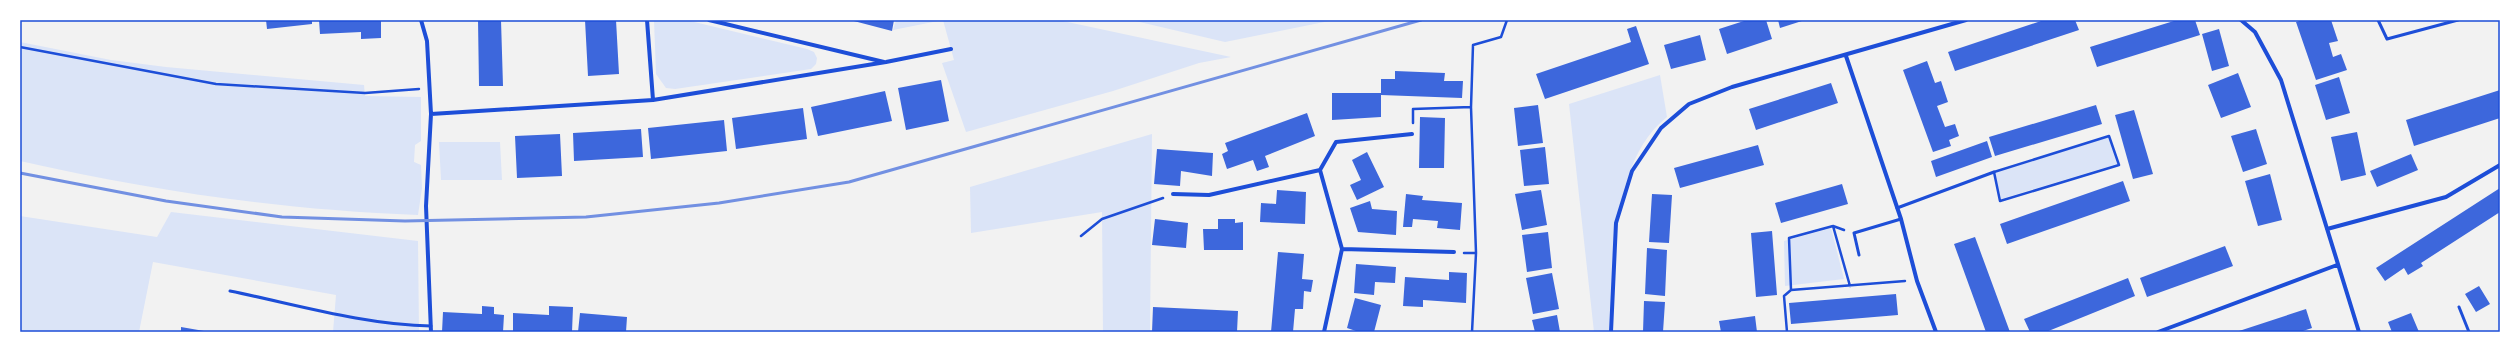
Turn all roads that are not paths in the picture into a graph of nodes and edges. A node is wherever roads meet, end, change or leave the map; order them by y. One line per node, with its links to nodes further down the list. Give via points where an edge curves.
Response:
1 (421, 20): 12 (street, via 427,41)
2 (647, 20): 11 (street)
3 (709, 20): 10 (street)
4 (1966, 20): 9 (street)
5 (2240, 20): 20 (street, via 2254,32 2281,80)
6 (2378, 20): 7 (lane, via 2387,39)
7 (2458, 20)
8 (951, 49): 10 (street)
9 (1846, 56): 18 (street); 30 (street, via 1732,87 1689,104 1661,128 1632,171 1616,223)
10 (886, 62): 11 (street)
11 (653, 100): 12 (street)
12 (431, 114): 27 (street, via 426,206)
13 (1412, 134): 15 (street, via 1336,142)
14 (2500, 165): 20 (street, via 2446,197)
15 (1320, 170): 17 (street, via 1209,195); 21 (street)
16 (1994, 172): 18 (lane)
17 (1173, 194)
18 (1898, 208): 19 (street)
19 (1901, 220): 23 (lane, via 1854,233); 31 (street, via 1917,280)
20 (2326, 229): 24 (street)
21 (1342, 249): 22 (street); 29 (street)
22 (1454, 252)
23 (1859, 255)
24 (2337, 265): 32 (street); 33 (street)
25 (230, 291): 27 (lane, via 410,326)
26 (2459, 307): 34 (lane)
27 (431, 326): 28 (street)
28 (431, 332)
29 (1324, 332)
30 (1611, 332)
31 (1936, 332)
32 (2158, 332)
33 (2359, 332)
34 (2469, 332)

